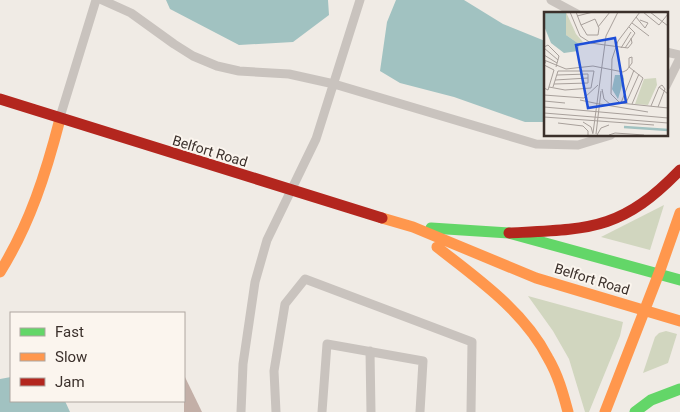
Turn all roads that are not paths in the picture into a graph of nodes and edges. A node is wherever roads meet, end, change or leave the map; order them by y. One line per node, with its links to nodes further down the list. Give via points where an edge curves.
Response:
1 (96, 0): 11 (lane)
2 (102, 0): 9 (lane, via 131,13 180,48 217,66 239,71 289,74)
3 (360, 0): 9 (lane)
4 (551, 0): 5 (lane)
5 (574, 12)
6 (668, 53): 7 (lane)
7 (680, 57): 8 (lane)
8 (668, 82)
9 (334, 84): 12 (lane, via 536,144 578,145); 14 (lane, via 316,139)
10 (0, 99): 11 (main road, Belfort Road)
11 (60, 119): 14 (main road, Belfort Road); 18 (main road, via 27,223)
12 (608, 136)
13 (680, 170): 17 (main road, via 647,204 610,223 586,229)
14 (291, 191): 16 (main road, Belfort Road); 25 (lane, via 267,240 255,282 243,364)
15 (680, 213): 19 (main road)
16 (413, 227): 17 (main road, Belfort Road); 21 (main road, Belfort Road, via 536,278); 31 (main road, via 524,320 553,363)
17 (509, 233): 19 (main road, Belfort Road)
18 (0, 272)
19 (659, 273): 20 (main road, Belfort Road); 21 (main road)
20 (680, 280)
21 (644, 310): 22 (main road, Belfort Road); 32 (main road)
22 (680, 321)
23 (370, 351): 27 (lane, via 327,344); 28 (lane); 29 (lane, via 423,361)
24 (680, 389): 33 (main road, via 651,400)
25 (241, 412)
26 (276, 412): 30 (lane, via 274,372 285,304 305,279 472,342)
27 (322, 412)
28 (371, 412)
29 (420, 412)
30 (471, 412)
31 (568, 412)
32 (605, 412)
33 (635, 412)

